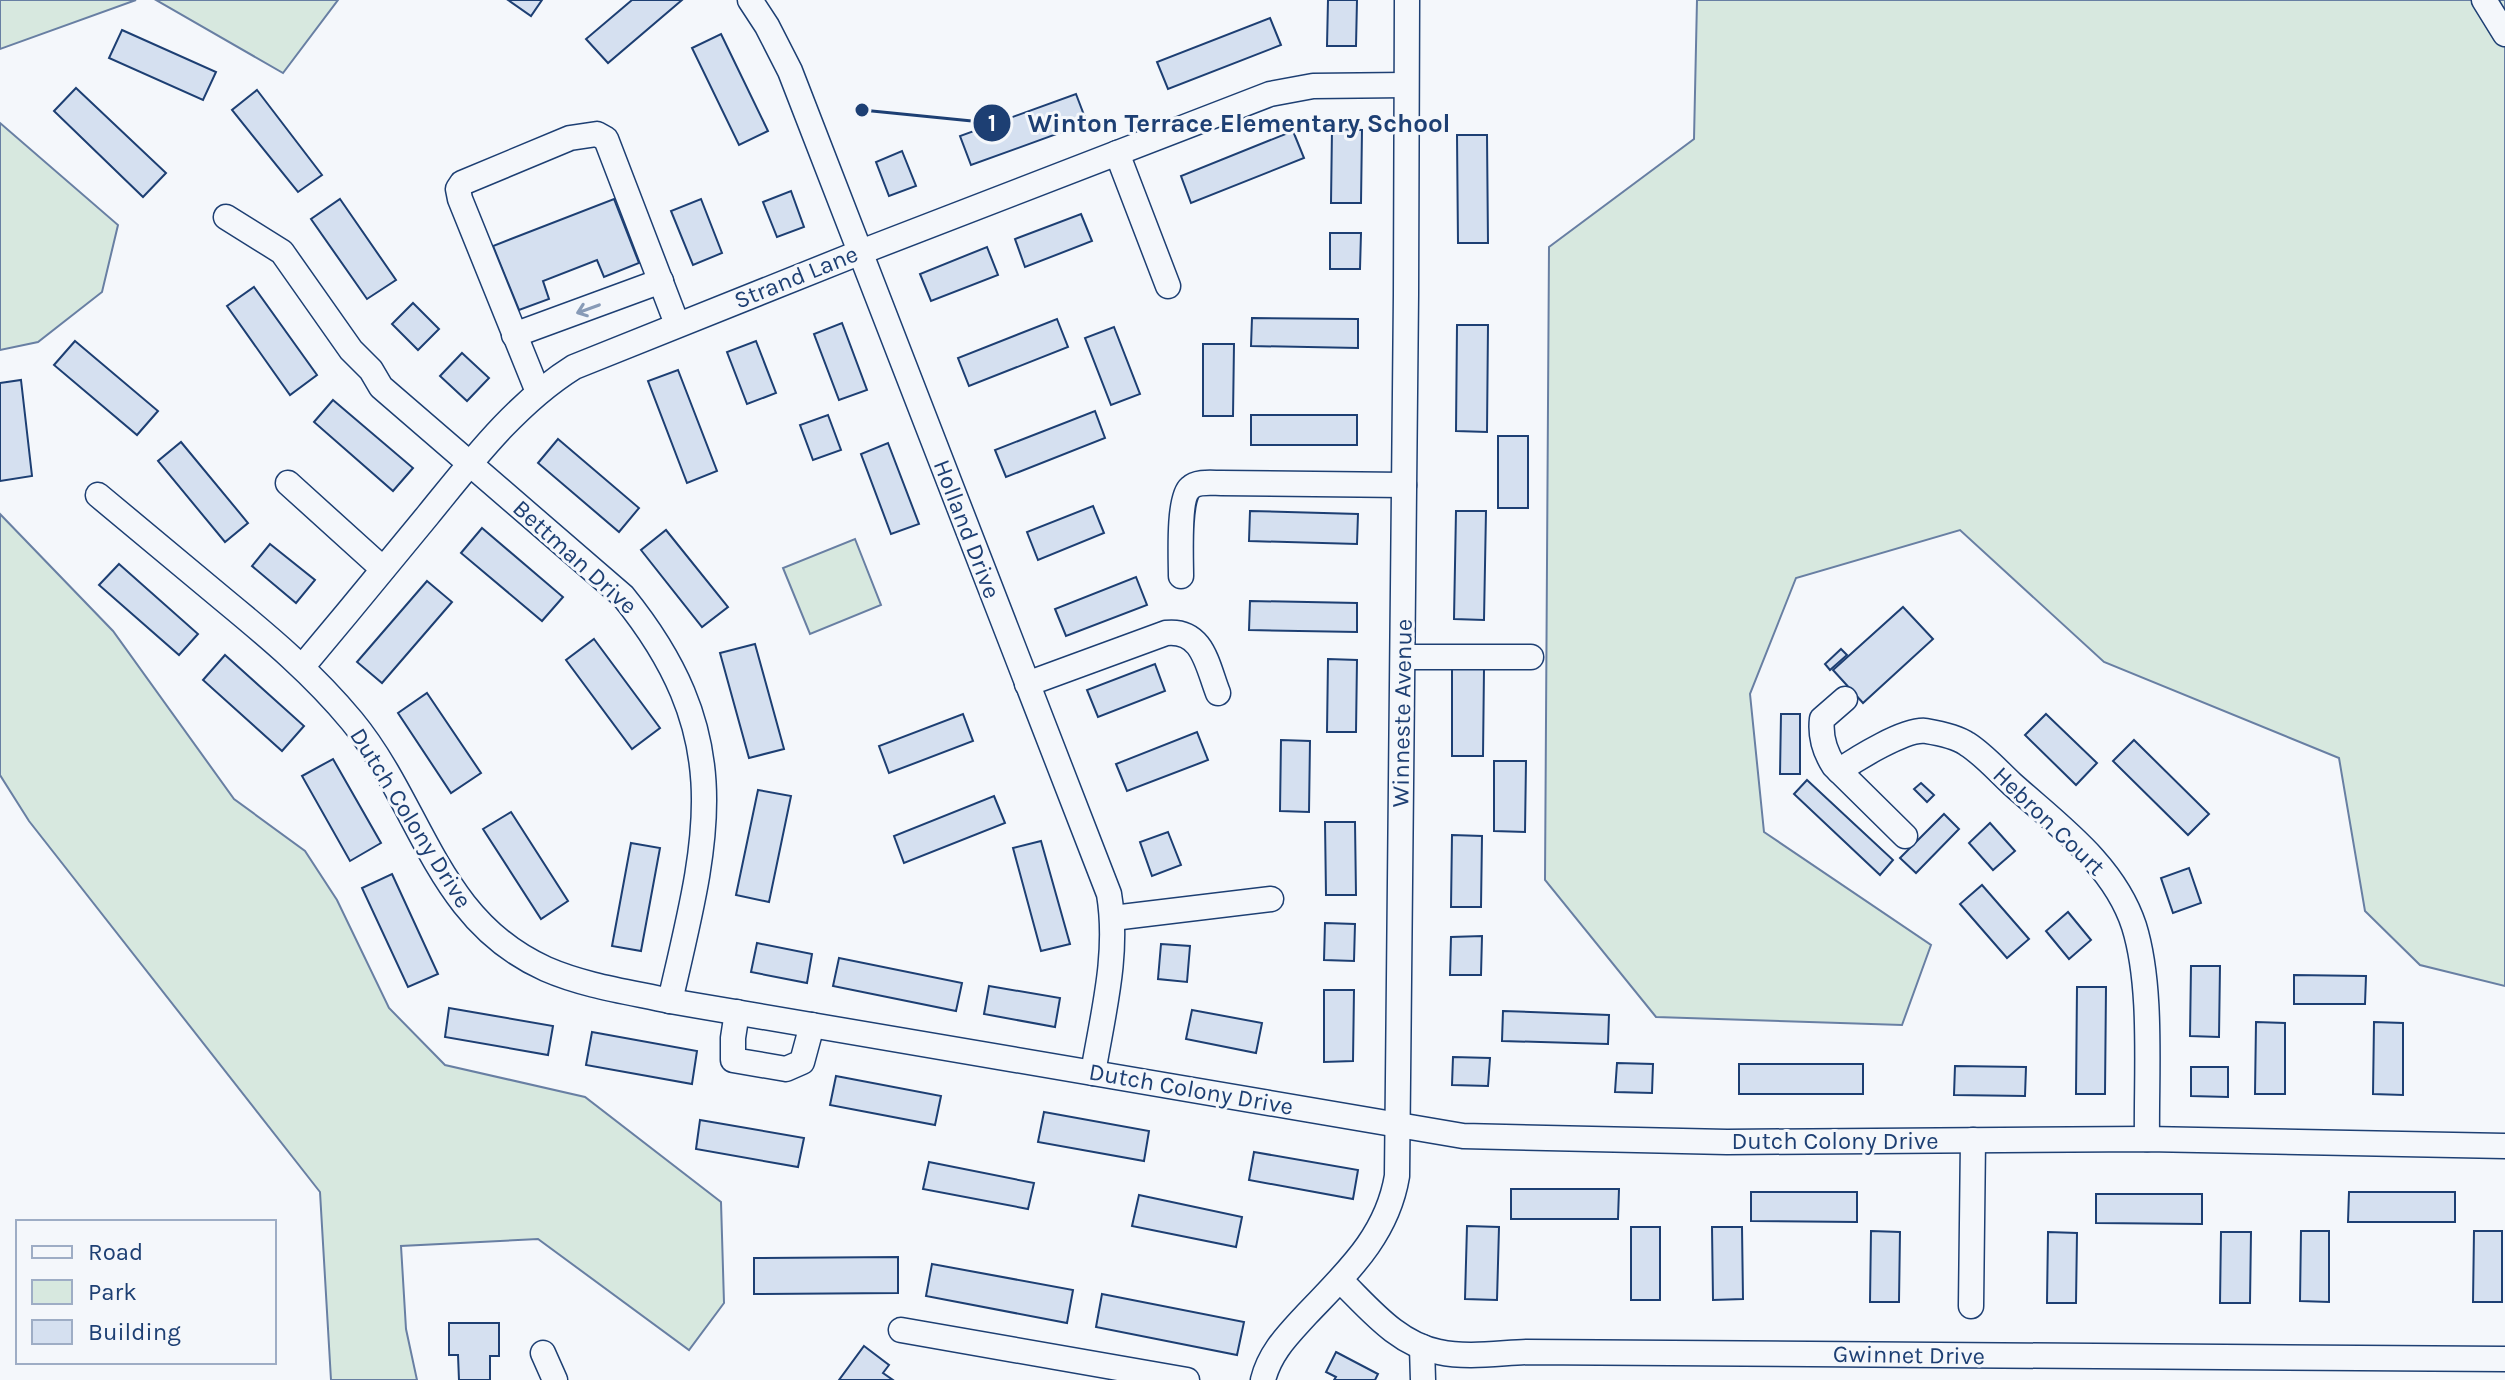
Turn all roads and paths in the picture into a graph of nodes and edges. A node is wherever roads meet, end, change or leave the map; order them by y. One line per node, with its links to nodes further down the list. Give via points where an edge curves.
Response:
1 (750, 0): 8 (street, Holland Drive, via 790,71)
2 (1407, 0): 5 (street, Winneste Avenue)
3 (2484, 0): 4 (street)
4 (2505, 34)
5 (1406, 85): 6 (street, Strand Lane, via 1313,86 1270,94); 16 (street, Winneste Avenue)
6 (1117, 153): 8 (street, Strand Lane); 10 (street)
7 (226, 217): 14 (street, Bettman Drive, via 282,252 381,387)
8 (861, 252): 11 (street, Strand Lane); 23 (street, Holland Drive)
9 (661, 281): 11 (street); 12 (street, one-way to 12); 12 (street, via 606,139 597,134 570,138 458,189)
10 (1168, 286)
11 (677, 324): 13 (street, Strand Lane, via 574,367)
12 (514, 335): 13 (street)
13 (538, 392): 14 (street, Strand Lane)
14 (470, 464): 18 (street, Strand Lane); 30 (street, Bettman Drive, via 623,596 649,627 686,698 703,766 705,836)
15 (288, 483): 18 (street)
16 (1404, 485): 19 (street, via 1201,483 1185,495); 20 (street, Winneste Avenue)
17 (98, 495): 22 (street, Dutch Colony Drive)
18 (383, 569): 22 (street, Strand Lane)
19 (1181, 576)
20 (1403, 657): 21 (street); 34 (street, Winneste Avenue)
21 (1531, 657)
22 (303, 666): 30 (street, Dutch Colony Drive, via 377,755 450,888 492,936 546,969 576,980)
23 (1027, 684): 24 (street, via 1179,631 1198,643); 29 (street, Holland Drive, via 1109,894)
24 (1218, 693)
25 (1845, 699): 26 (street, via 1825,714 1821,728 1825,749)
26 (1839, 771): 27 (street); 35 (street, Hebron Court, via 1871,749 1923,730 1966,743 2104,871 2121,896 2141,952)
27 (1905, 836)
28 (1271, 899): 29 (street)
29 (1113, 918): 33 (street, Holland Drive, via 1114,952)
30 (670, 1001): 31 (street, Dutch Colony Drive)
31 (737, 1012): 32 (street, Dutch Colony Drive); 32 (street, via 733,1060 786,1069 802,1062)
32 (812, 1025): 33 (street, Dutch Colony Drive)
33 (1093, 1073): 34 (street, Dutch Colony Drive)
34 (1399, 1124): 36 (street, Dutch Colony Drive, via 1463,1136 1512,1138); 38 (street, Winneste Avenue, via 1397,1176 1387,1217)
35 (2147, 1139): 36 (street, Dutch Colony Drive); 37 (street, Dutch Colony Drive)
36 (1973, 1140): 39 (street)
37 (2505, 1146)
38 (1340, 1280): 41 (street, Gwinnet Drive, via 1390,1328); 49 (street, Winneste Avenue, via 1277,1346)
39 (1971, 1306)
40 (901, 1330): 46 (street)
41 (1422, 1347): 44 (street, Gwinnet Drive, via 1459,1354); 50 (street)
42 (543, 1353): 47 (street)
43 (2505, 1359): 45 (street, Gwinnet Drive)
44 (2066, 1368): 45 (street, Gwinnet Drive)
45 (2258, 1369)
46 (1100, 1372): 48 (street)
47 (555, 1380)
48 (1187, 1380)
49 (1263, 1380)
50 (1423, 1380)

